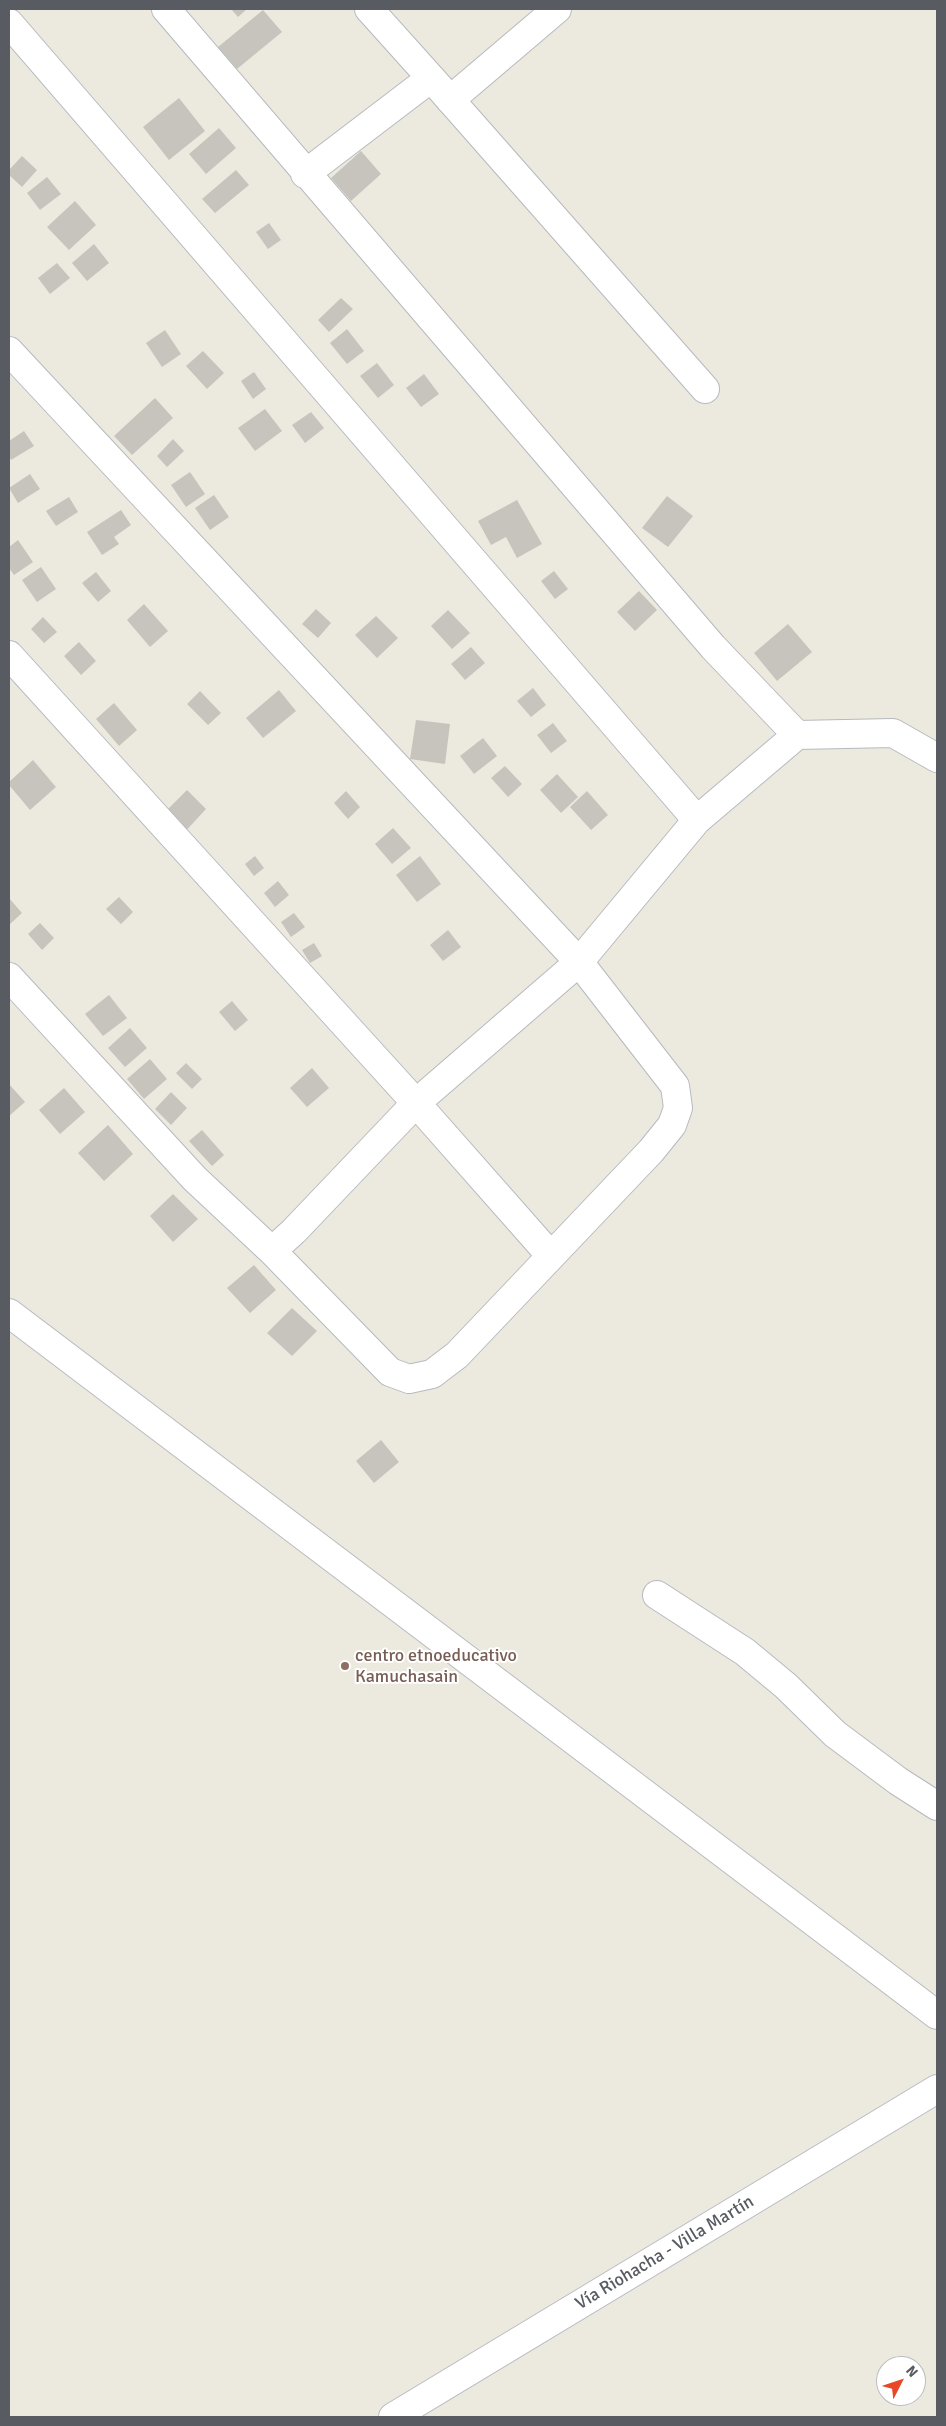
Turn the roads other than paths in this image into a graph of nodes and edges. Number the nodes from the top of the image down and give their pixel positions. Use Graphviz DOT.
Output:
graph roads {
  1 [pos="166,9"];
  2 [pos="370,9"];
  3 [pos="557,9"];
  4 [pos="9,22"];
  5 [pos="432,78"];
  6 [pos="450,100"];
  7 [pos="305,174"];
  8 [pos="9,351"];
  9 [pos="704,389"];
  10 [pos="9,655"];
  11 [pos="797,735"];
  12 [pos="937,758"];
  13 [pos="697,820"];
  14 [pos="579,962"];
  15 [pos="11,985"];
  16 [pos="416,1103"];
  17 [pos="272,1251"];
  18 [pos="551,1256"];
  19 [pos="9,1313"];
  20 [pos="656,1596"];
  21 [pos="937,1806"];
  22 [pos="937,2015"];
  23 [pos="937,2089"];
  24 [pos="393,2417"];
  1 -- 7 [label="street"];
  2 -- 5 [label="street"];
  3 -- 6 [label="street"];
  4 -- 13 [label="street"];
  5 -- 6 [label="street"];
  5 -- 7 [label="street"];
  6 -- 9 [label="street"];
  7 -- 11 [label="street"];
  8 -- 14 [label="street"];
  10 -- 16 [label="street"];
  11 -- 12 [label="street"];
  11 -- 13 [label="street"];
  13 -- 14 [label="street"];
  14 -- 16 [label="street"];
  14 -- 18 [label="street"];
  15 -- 17 [label="street"];
  16 -- 17 [label="street"];
  16 -- 18 [label="street"];
  17 -- 18 [label="street"];
  19 -- 22 [label="street"];
  20 -- 21 [label="street"];
  23 -- 24 [label="street, Vía Riohacha - Villa Martín"];
}
